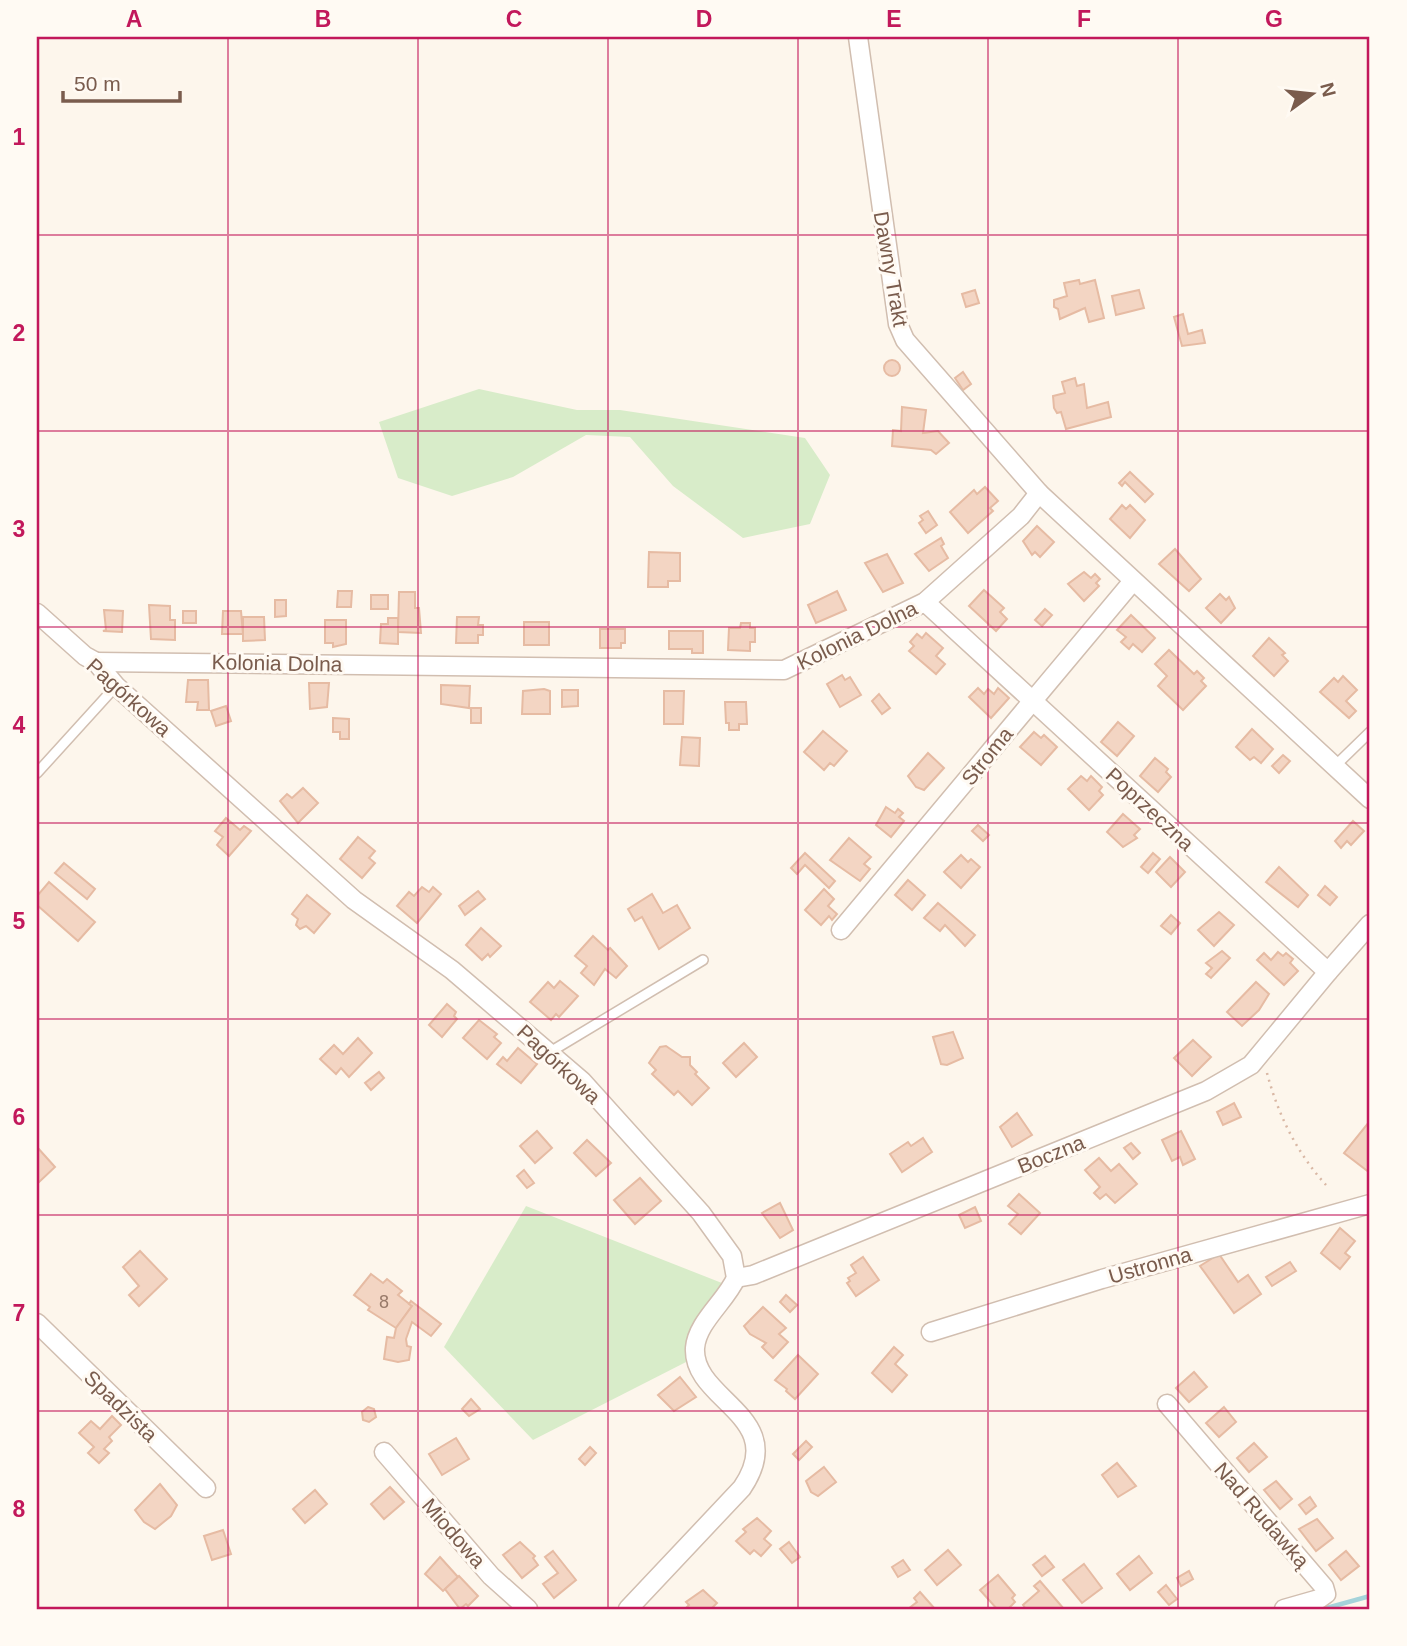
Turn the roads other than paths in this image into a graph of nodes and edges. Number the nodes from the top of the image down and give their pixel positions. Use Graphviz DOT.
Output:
graph roads {
  1 [pos="858,37"];
  2 [pos="1039,493"];
  3 [pos="1133,581"];
  4 [pos="925,602"];
  5 [pos="37,612"];
  6 [pos="96,662"];
  7 [pos="116,686"];
  8 [pos="1031,700"];
  9 [pos="1370,732"];
  10 [pos="1335,766"];
  11 [pos="37,773"];
  12 [pos="1370,799"];
  13 [pos="1370,924"];
  14 [pos="841,930"];
  15 [pos="704,960"];
  16 [pos="1328,972"];
  17 [pos="550,1052"];
  18 [pos="1370,1204"];
  19 [pos="736,1278"];
  20 [pos="37,1324"];
  21 [pos="931,1332"];
  22 [pos="1167,1404"];
  23 [pos="384,1452"];
  24 [pos="206,1489"];
  25 [pos="528,1609"];
  26 [pos="628,1609"];
  27 [pos="1284,1609"];
  1 -- 2 [label="street, Dawny Trakt"];
  2 -- 3 [label="street"];
  2 -- 4 [label="street, Kolonia Dolna"];
  3 -- 8 [label="street, Stroma"];
  3 -- 10 [label="street"];
  4 -- 6 [label="street, Kolonia Dolna"];
  4 -- 8 [label="street, Poprzeczna"];
  5 -- 6 [label="street, Pagórkowa"];
  6 -- 7 [label="street, Pagórkowa"];
  7 -- 11 [label="lane"];
  7 -- 17 [label="street, Pagórkowa"];
  8 -- 14 [label="street, Stroma"];
  8 -- 16 [label="street, Poprzeczna"];
  9 -- 10 [label="lane"];
  10 -- 12 [label="street"];
  13 -- 16 [label="street"];
  15 -- 17 [label="lane"];
  16 -- 19 [label="street, Boczna"];
  17 -- 19 [label="street, Pagórkowa"];
  18 -- 21 [label="street, Ustronna"];
  19 -- 26 [label="street"];
  20 -- 24 [label="street, Spadzista"];
  22 -- 27 [label="street, Nad Rudawką"];
  23 -- 25 [label="street, Miodowa"];
}
